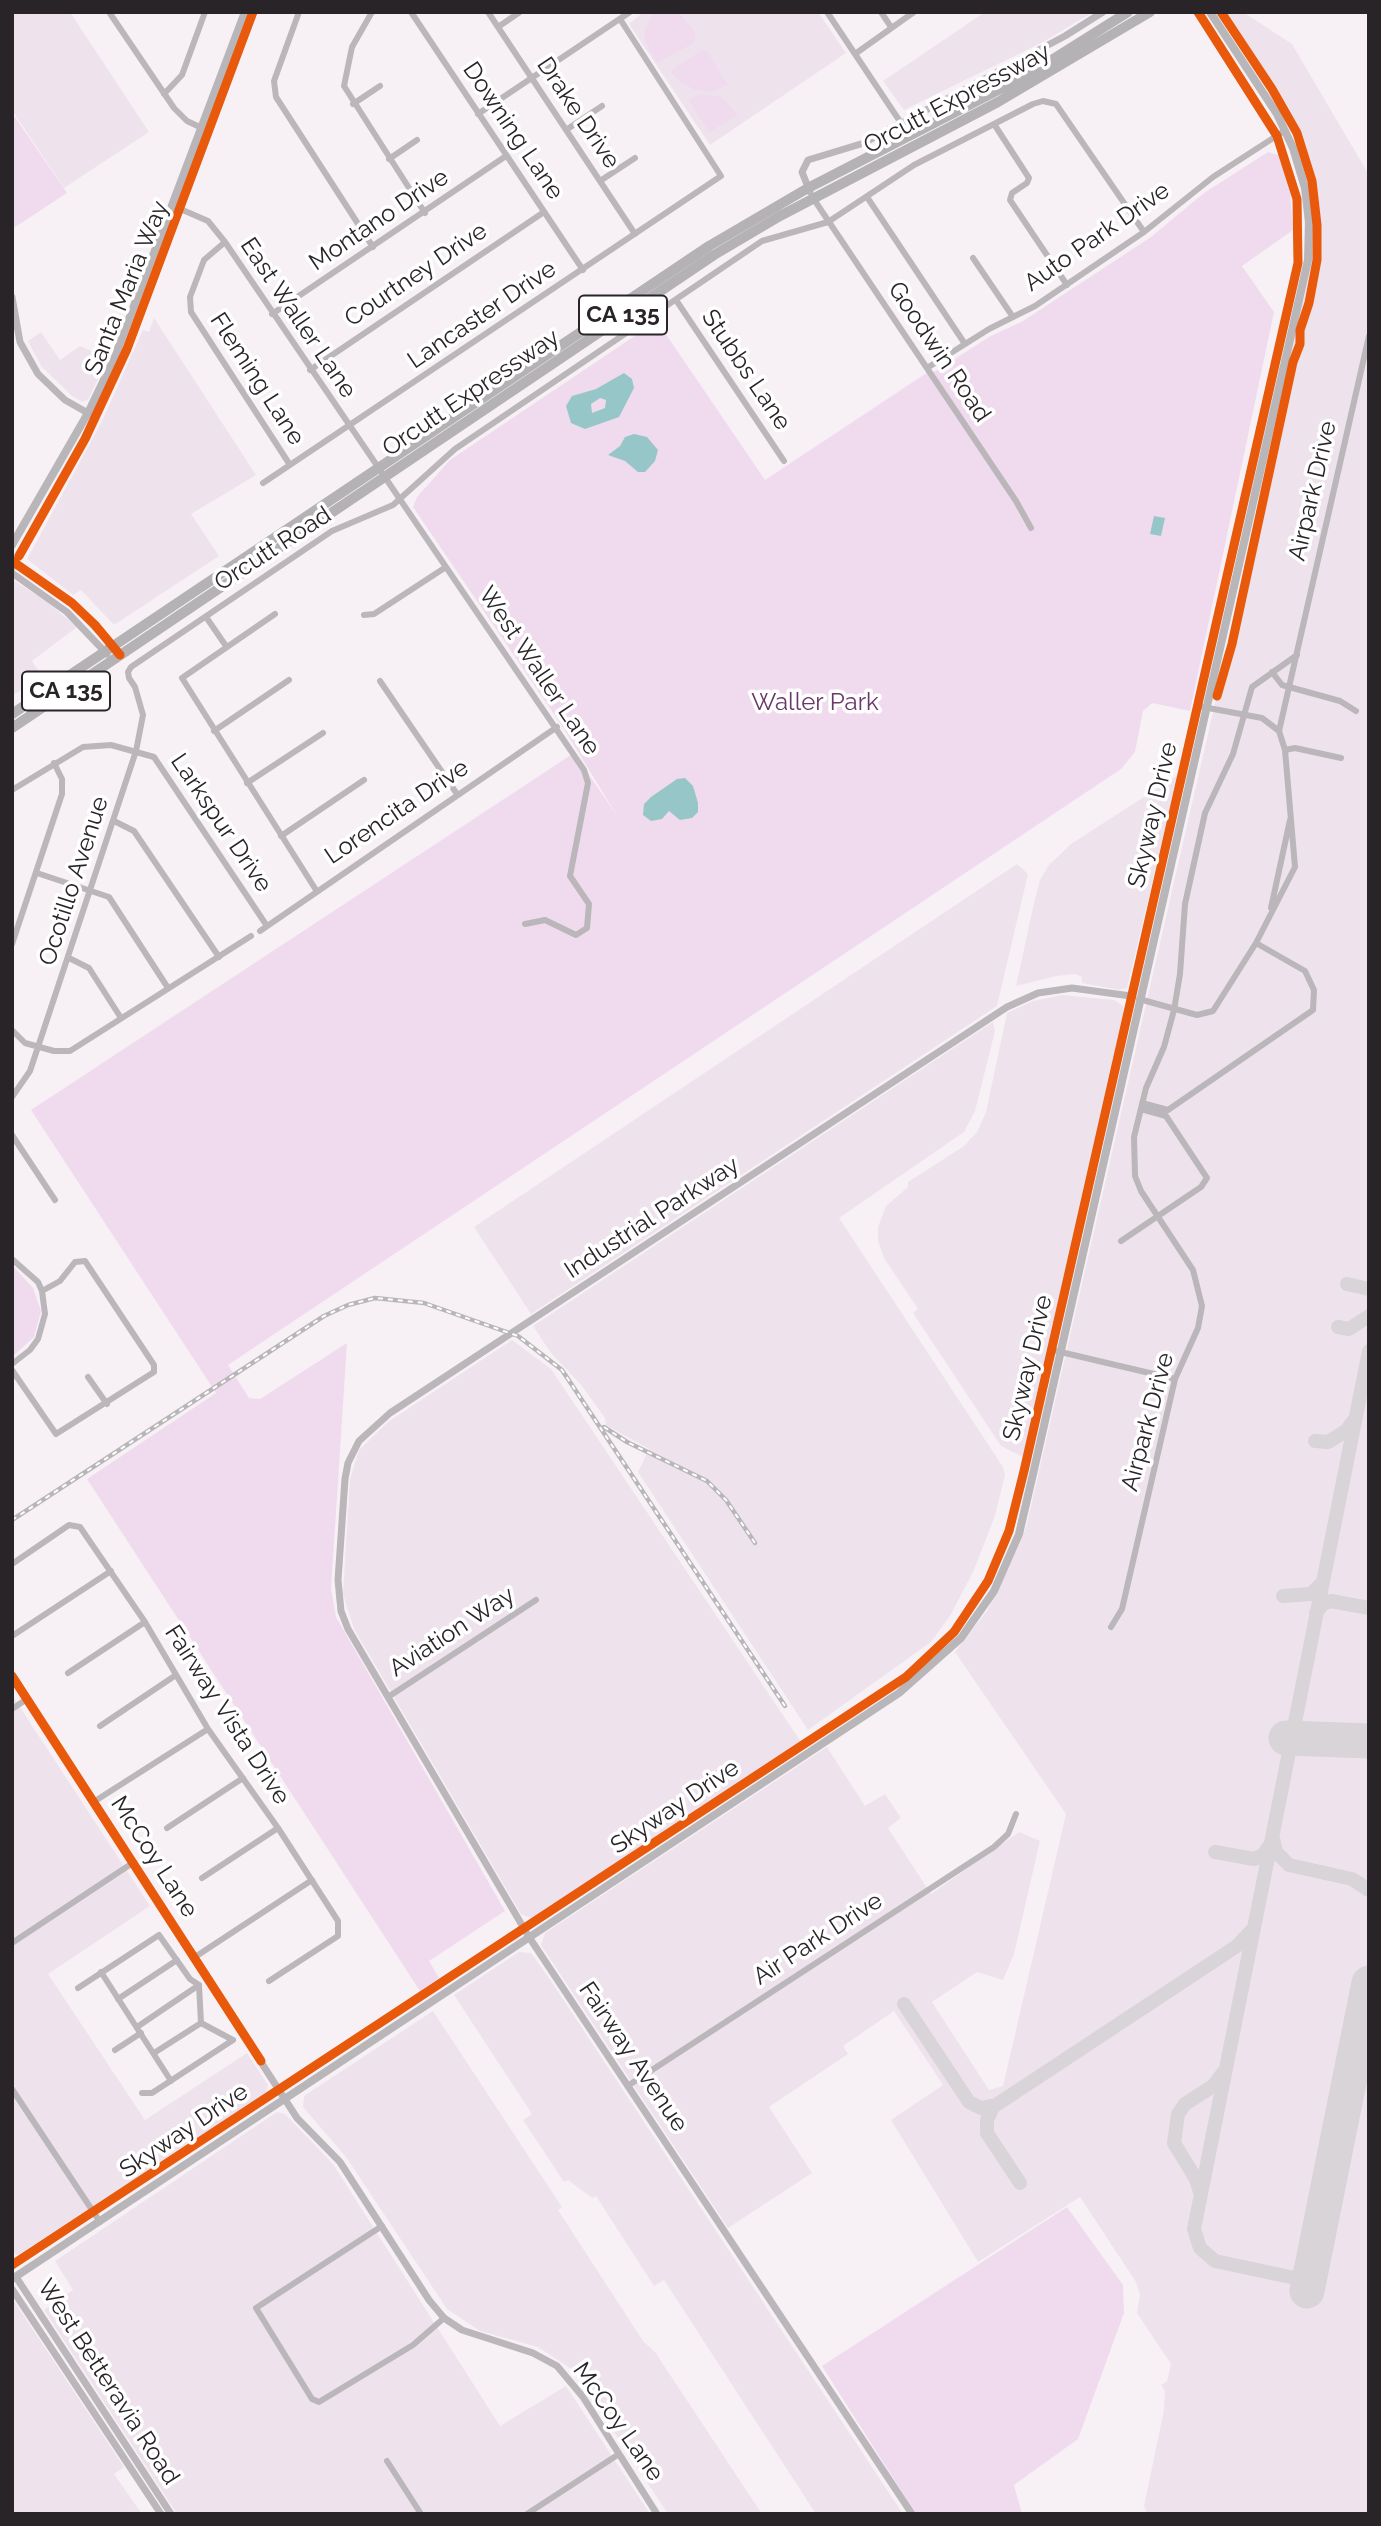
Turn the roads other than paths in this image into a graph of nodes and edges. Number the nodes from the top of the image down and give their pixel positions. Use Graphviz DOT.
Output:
graph roads {
  1 [pos="205,12"];
  2 [pos="245,12"];
  3 [pos="253,12"];
  4 [pos="299,12"];
  5 [pos="372,12"];
  6 [pos="411,12"];
  7 [pos="488,12"];
  8 [pos="520,12"];
  9 [pos="629,12"];
  10 [pos="827,12"];
  11 [pos="881,12"];
  12 [pos="914,12"];
  13 [pos="1103,12"];
  14 [pos="1128,12"];
  15 [pos="1150,12"];
  16 [pos="1198,12"];
  17 [pos="1210,12"];
  18 [pos="111,13"];
  19 [pos="620,19"];
  20 [pos="498,27"];
  21 [pos="891,27"];
  22 [pos="855,54"];
  23 [pos="531,78"];
  24 [pos="380,86"];
  25 [pos="164,94"];
  26 [pos="353,104"];
  27 [pos="602,106"];
  28 [pos="478,114"];
  29 [pos="901,123"];
  30 [pos="994,124"];
  31 [pos="202,128"];
  32 [pos="566,130"];
  33 [pos="1286,131"];
  34 [pos="1277,136"];
  35 [pos="418,140"];
  36 [pos="506,156"];
  37 [pos="635,158"];
  38 [pos="389,159"];
  39 [pos="600,181"];
  40 [pos="808,188"];
  41 [pos="867,197"];
  42 [pos="813,198"];
  43 [pos="176,207"];
  44 [pos="544,212"];
  45 [pos="425,213"];
  46 [pos="828,222"];
  47 [pos="1144,232"];
  48 [pos="635,234"];
  49 [pos="225,242"];
  50 [pos="373,247"];
  51 [pos="973,257"];
  52 [pos="583,270"];
  53 [pos="1067,285"];
  54 [pos="12,297"];
  55 [pos="676,300"];
  56 [pos="272,314"];
  57 [pos="1013,317"];
  58 [pos="1369,336"];
  59 [pos="965,344"];
  60 [pos="927,368"];
  61 [pos="310,370"];
  62 [pos="92,415"];
  63 [pos="348,427"];
  64 [pos="784,461"];
  65 [pos="290,465"];
  66 [pos="380,473"];
  67 [pos="263,484"];
  68 [pos="402,499"];
  69 [pos="1031,528"];
  70 [pos="12,545"];
  71 [pos="13,564"];
  72 [pos="446,567"];
  73 [pos="12,573"];
  74 [pos="275,614"];
  75 [pos="364,615"];
  76 [pos="206,617"];
  77 [pos="226,646"];
  78 [pos="112,653"];
  79 [pos="1297,655"];
  80 [pos="128,672"];
  81 [pos="1272,672"];
  82 [pos="289,680"];
  83 [pos="380,681"];
  84 [pos="1290,687"];
  85 [pos="1198,706"];
  86 [pos="1208,708"];
  87 [pos="1356,710"];
  88 [pos="12,714"];
  89 [pos="1243,715"];
  90 [pos="557,727"];
  91 [pos="12,728"];
  92 [pos="214,731"];
  93 [pos="1279,731"];
  94 [pos="323,733"];
  95 [pos="1285,750"];
  96 [pos="136,751"];
  97 [pos="1340,758"];
  98 [pos="54,763"];
  99 [pos="364,780"];
  100 [pos="247,783"];
  101 [pos="12,790"];
  102 [pos="457,794"];
  103 [pos="1292,811"];
  104 [pos="114,821"];
  105 [pos="281,836"];
  106 [pos="37,873"];
  107 [pos="92,889"];
  108 [pos="316,890"];
  109 [pos="1270,917"];
  110 [pos="525,924"];
  111 [pos="267,926"];
  112 [pos="260,931"];
  113 [pos="251,936"];
  114 [pos="1256,943"];
  115 [pos="12,944"];
  116 [pos="219,957"];
  117 [pos="69,958"];
  118 [pos="169,988"];
  119 [pos="1131,996"];
  120 [pos="1142,1000"];
  121 [pos="1174,1010"];
  122 [pos="121,1018"];
  123 [pos="12,1030"];
  124 [pos="38,1047"];
  125 [pos="12,1097"];
  126 [pos="1141,1106"];
  127 [pos="1167,1113"];
  128 [pos="12,1135"];
  129 [pos="55,1200"];
  130 [pos="1158,1217"];
  131 [pos="1121,1241"];
  132 [pos="12,1259"];
  133 [pos="42,1291"];
  134 [pos="1057,1351"];
  135 [pos="12,1364"];
  136 [pos="12,1370"];
  137 [pos="88,1377"];
  138 [pos="1175,1379"];
  139 [pos="107,1404"];
  140 [pos="12,1564"];
  141 [pos="111,1571"];
  142 [pos="536,1600"];
  143 [pos="341,1611"];
  144 [pos="145,1622"];
  145 [pos="1111,1627"];
  146 [pos="12,1636"];
  147 [pos="68,1674"];
  148 [pos="176,1675"];
  149 [pos="12,1676"];
  150 [pos="388,1698"];
  151 [pos="27,1699"];
  152 [pos="12,1709"];
  153 [pos="100,1726"];
  154 [pos="208,1728"];
  155 [pos="243,1778"];
  156 [pos="95,1801"];
  157 [pos="1016,1814"];
  158 [pos="167,1828"];
  159 [pos="278,1828"];
  160 [pos="134,1862"];
  161 [pos="202,1878"];
  162 [pos="312,1880"];
  163 [pos="527,1933"];
  164 [pos="12,1943"];
  165 [pos="195,1957"];
  166 [pos="177,1960"];
  167 [pos="101,1972"];
  168 [pos="269,1981"];
  169 [pos="199,1985"];
  170 [pos="78,1988"];
  171 [pos="118,1999"];
  172 [pos="201,2023"];
  173 [pos="139,2030"];
  174 [pos="115,2050"];
  175 [pos="154,2053"];
  176 [pos="171,2081"];
  177 [pos="629,2085"];
  178 [pos="12,2089"];
  179 [pos="142,2093"];
  180 [pos="283,2094"];
  181 [pos="97,2218"];
  182 [pos="382,2226"];
  183 [pos="12,2265"];
  184 [pos="13,2275"];
  185 [pos="12,2289"];
  186 [pos="444,2318"];
  187 [pos="619,2454"];
  188 [pos="387,2461"];
  189 [pos="161,2514"];
  190 [pos="171,2514"];
  191 [pos="421,2514"];
  192 [pos="527,2514"];
  193 [pos="657,2514"];
  194 [pos="912,2514"];
  1 -- 25 [label="street"];
  2 -- 31 [label="main road, Santa Maria Way"];
  3 -- 43 [label="main road, Santa Maria Way"];
  4 -- 50 [label="street"];
  5 -- 26 [label="street"];
  6 -- 28 [label="street, Downing Lane"];
  7 -- 20 [label="street, Drake Drive"];
  8 -- 20 [label="street"];
  9 -- 19 [label="street"];
  10 -- 22 [label="street"];
  11 -- 21 [label="street"];
  12 -- 21 [label="street"];
  13 -- 29 [label="street"];
  14 -- 40 [label="highway, Orcutt Expressway / CA 135"];
  15 -- 42 [label="highway, Orcutt Expressway / CA 135"];
  16 -- 34 [label="main road, Skyway Drive"];
  17 -- 33 [label="main road, Skyway Drive"];
  18 -- 25 [label="street"];
  19 -- 23 [label="street"];
  19 -- 48 [label="street, Lancaster Drive"];
  20 -- 23 [label="street, Drake Drive"];
  21 -- 22 [label="street"];
  22 -- 29 [label="street"];
  23 -- 28 [label="street"];
  23 -- 32 [label="street, Drake Drive"];
  24 -- 26 [label="street"];
  25 -- 31 [label="street"];
  26 -- 38 [label="street"];
  27 -- 32 [label="street"];
  28 -- 36 [label="street, Downing Lane"];
  29 -- 40 [label="street"];
  30 -- 41 [label="street, Orcutt Road"];
  30 -- 47 [label="street, Orcutt Road"];
  30 -- 53 [label="street"];
  31 -- 43 [label="main road, Santa Maria Way"];
  32 -- 39 [label="street, Drake Drive"];
  33 -- 34 [label="street, Auto Park Drive"];
  33 -- 86 [label="main road, Skyway Drive"];
  34 -- 47 [label="street, Auto Park Drive"];
  34 -- 85 [label="main road, Skyway Drive"];
  35 -- 38 [label="street"];
  36 -- 44 [label="street, Downing Lane"];
  36 -- 45 [label="street, Montano Drive"];
  37 -- 39 [label="street"];
  38 -- 45 [label="street"];
  39 -- 48 [label="street, Drake Drive"];
  40 -- 42 [label="street"];
  40 -- 66 [label="highway, Orcutt Expressway / CA 135"];
  41 -- 46 [label="street, Orcutt Road"];
  41 -- 59 [label="street"];
  42 -- 46 [label="street, Goodwin Road"];
  42 -- 66 [label="highway, Orcutt Expressway / CA 135"];
  43 -- 49 [label="street, East Waller Lane"];
  43 -- 62 [label="main road, Santa Maria Way"];
  44 -- 52 [label="street, Downing Lane"];
  44 -- 61 [label="street, Courtney Drive"];
  45 -- 50 [label="street, Montano Drive"];
  46 -- 55 [label="street, Orcutt Road"];
  46 -- 60 [label="street, Goodwin Road"];
  47 -- 53 [label="street, Auto Park Drive"];
  48 -- 52 [label="street, Lancaster Drive"];
  49 -- 56 [label="street, East Waller Lane"];
  49 -- 65 [label="street, Fleming Lane"];
  50 -- 56 [label="street, Montano Drive"];
  51 -- 57 [label="street"];
  52 -- 63 [label="street, Lancaster Drive"];
  53 -- 57 [label="street, Auto Park Drive"];
  54 -- 62 [label="street"];
  55 -- 64 [label="street, Stubbs Lane"];
  55 -- 68 [label="street, Orcutt Road"];
  56 -- 61 [label="street, East Waller Lane"];
  57 -- 59 [label="street, Auto Park Drive"];
  58 -- 79 [label="street, Airpark Drive"];
  59 -- 60 [label="street, Auto Park Drive"];
  60 -- 69 [label="street, Goodwin Road"];
  61 -- 63 [label="street, East Waller Lane"];
  62 -- 70 [label="main road, Santa Maria Way"];
  62 -- 71 [label="main road, Santa Maria Way"];
  63 -- 65 [label="street, Lancaster Drive"];
  63 -- 66 [label="street, East Waller Lane"];
  65 -- 67 [label="street, Lancaster Drive"];
  66 -- 68 [label="street, West Waller Lane"];
  66 -- 78 [label="highway, Orcutt Expressway / CA 135"];
  68 -- 72 [label="street, West Waller Lane"];
  68 -- 76 [label="street, Orcutt Road"];
  71 -- 78 [label="street"];
  72 -- 75 [label="street"];
  72 -- 90 [label="street, West Waller Lane"];
  73 -- 78 [label="street"];
  74 -- 77 [label="street"];
  76 -- 77 [label="street"];
  76 -- 80 [label="street, Orcutt Road"];
  77 -- 92 [label="street"];
  78 -- 88 [label="highway, Orcutt Expressway / CA 135"];
  78 -- 91 [label="highway, Orcutt Expressway / CA 135"];
  79 -- 81 [label="street, Airpark Drive"];
  79 -- 84 [label="street, Airpark Drive"];
  80 -- 96 [label="street, Ocotillo Avenue"];
  81 -- 84 [label="street"];
  81 -- 89 [label="street, Airpark Drive"];
  82 -- 92 [label="street"];
  83 -- 102 [label="street"];
  84 -- 87 [label="street"];
  84 -- 93 [label="street, Airpark Drive"];
  85 -- 86 [label="street"];
  85 -- 119 [label="main road, Skyway Drive"];
  86 -- 89 [label="street"];
  86 -- 120 [label="main road, Skyway Drive"];
  89 -- 93 [label="street"];
  89 -- 121 [label="street, Airpark Drive"];
  90 -- 102 [label="street, Lorencita Drive"];
  90 -- 110 [label="street, West Waller Lane"];
  92 -- 100 [label="street"];
  93 -- 95 [label="street"];
  94 -- 100 [label="street"];
  95 -- 97 [label="street"];
  95 -- 103 [label="street"];
  96 -- 98 [label="street"];
  96 -- 104 [label="street, Ocotillo Avenue"];
  96 -- 111 [label="street, Larkspur Drive"];
  98 -- 101 [label="street"];
  98 -- 106 [label="street"];
  99 -- 105 [label="street"];
  100 -- 105 [label="street"];
  102 -- 108 [label="street, Lorencita Drive"];
  103 -- 109 [label="street"];
  103 -- 109 [label="street"];
  104 -- 107 [label="street, Ocotillo Avenue"];
  104 -- 116 [label="street"];
  105 -- 108 [label="street"];
  106 -- 107 [label="street"];
  106 -- 115 [label="street"];
  107 -- 117 [label="street, Ocotillo Avenue"];
  107 -- 118 [label="street"];
  108 -- 111 [label="street, Lorencita Drive"];
  109 -- 114 [label="street"];
  111 -- 112 [label="street, Lorencita Drive"];
  113 -- 116 [label="street"];
  114 -- 121 [label="street"];
  114 -- 127 [label="street"];
  116 -- 118 [label="street"];
  117 -- 122 [label="street"];
  117 -- 124 [label="street, Ocotillo Avenue"];
  118 -- 122 [label="street"];
  119 -- 120 [label="street"];
  119 -- 134 [label="main road, Skyway Drive"];
  119 -- 143 [label="street, Industrial Parkway"];
  120 -- 121 [label="street"];
  120 -- 134 [label="main road, Skyway Drive"];
  121 -- 126 [label="street, Airpark Drive"];
  122 -- 124 [label="street"];
  123 -- 124 [label="street"];
  124 -- 125 [label="street, Ocotillo Avenue"];
  126 -- 127 [label="street"];
  126 -- 130 [label="street, Airpark Drive"];
  127 -- 130 [label="street"];
  128 -- 129 [label="street"];
  130 -- 131 [label="street"];
  130 -- 138 [label="street, Airpark Drive"];
  132 -- 133 [label="street"];
  133 -- 135 [label="street"];
  133 -- 139 [label="street"];
  134 -- 138 [label="street"];
  134 -- 163 [label="main road, Skyway Drive"];
  136 -- 139 [label="street"];
  137 -- 139 [label="street"];
  138 -- 145 [label="street, Airpark Drive"];
  140 -- 141 [label="street, Fairway Vista Drive"];
  141 -- 144 [label="street, Fairway Vista Drive"];
  141 -- 146 [label="street"];
  142 -- 150 [label="street, Aviation Way"];
  143 -- 150 [label="street, Fairway Avenue"];
  144 -- 147 [label="street"];
  144 -- 148 [label="street, Fairway Vista Drive"];
  148 -- 153 [label="street"];
  148 -- 154 [label="street, Fairway Vista Drive"];
  149 -- 151 [label="street, McCoy Lane"];
  150 -- 163 [label="street, Fairway Avenue"];
  151 -- 152 [label="street"];
  151 -- 156 [label="street, McCoy Lane"];
  154 -- 155 [label="street, Fairway Vista Drive"];
  154 -- 156 [label="street"];
  155 -- 158 [label="street"];
  155 -- 159 [label="street, Fairway Vista Drive"];
  156 -- 160 [label="street, McCoy Lane"];
  157 -- 177 [label="street, Air Park Drive"];
  159 -- 161 [label="street"];
  159 -- 162 [label="street, Fairway Vista Drive"];
  160 -- 164 [label="street"];
  160 -- 165 [label="street, McCoy Lane"];
  162 -- 165 [label="street"];
  162 -- 168 [label="street, Fairway Vista Drive"];
  163 -- 177 [label="street, Fairway Avenue"];
  163 -- 180 [label="main road, Skyway Drive"];
  165 -- 180 [label="street, McCoy Lane"];
  166 -- 167 [label="street"];
  166 -- 169 [label="street"];
  166 -- 171 [label="street"];
  167 -- 170 [label="street"];
  167 -- 171 [label="street"];
  169 -- 172 [label="street"];
  169 -- 173 [label="street"];
  171 -- 173 [label="street"];
  172 -- 175 [label="street"];
  172 -- 176 [label="street"];
  173 -- 174 [label="street"];
  173 -- 175 [label="street"];
  175 -- 176 [label="street"];
  176 -- 179 [label="street"];
  177 -- 194 [label="street, Fairway Avenue"];
  178 -- 181 [label="street"];
  180 -- 181 [label="main road, Skyway Drive"];
  180 -- 182 [label="street, McCoy Lane"];
  181 -- 183 [label="main road, Skyway Drive"];
  181 -- 184 [label="main road, Skyway Drive"];
  182 -- 186 [label="street, McCoy Lane"];
  182 -- 186 [label="street"];
  184 -- 190 [label="street, West Betteravia Road"];
  185 -- 189 [label="street, West Betteravia Road"];
  186 -- 187 [label="street, McCoy Lane"];
  187 -- 192 [label="street"];
  187 -- 193 [label="street, McCoy Lane"];
  188 -- 191 [label="street"];
}
